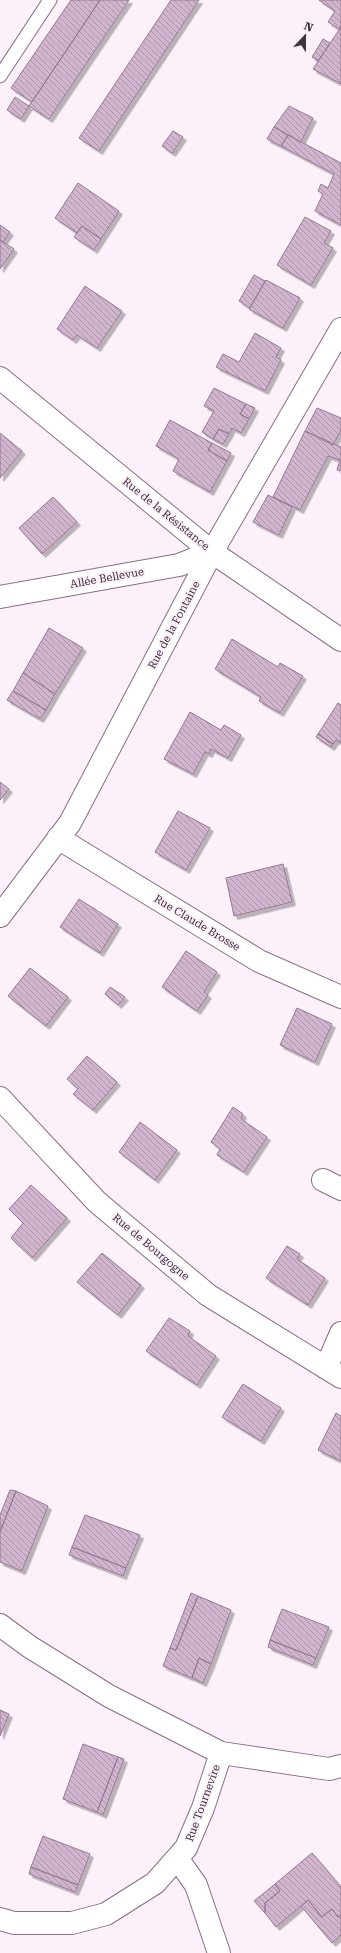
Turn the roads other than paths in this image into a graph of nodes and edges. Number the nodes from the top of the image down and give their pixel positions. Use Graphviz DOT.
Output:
graph roads {
  1 [pos="50,0"];
  2 [pos="0,76"];
  3 [pos="341,329"];
  4 [pos="0,378"];
  5 [pos="212,552"];
  6 [pos="0,597"];
  7 [pos="341,640"];
  8 [pos="58,838"];
  9 [pos="0,916"];
  10 [pos="341,998"];
  11 [pos="0,1098"];
  12 [pos="341,1333"];
  13 [pos="333,1372"];
  14 [pos="0,1625"];
  15 [pos="221,1752"];
  16 [pos="341,1766"];
  17 [pos="177,1858"];
  18 [pos="0,1919"];
  19 [pos="219,1953"];
  1 -- 2 [label="lane"];
  3 -- 5 [label="street, Rue de la Fontaine"];
  4 -- 5 [label="street, Rue de la Résistance"];
  5 -- 6 [label="street, Allée Bellevue"];
  5 -- 7 [label="street, Rue de la Résistance"];
  5 -- 8 [label="street, Rue de la Fontaine"];
  8 -- 9 [label="street, Rue de la Fontaine"];
  8 -- 10 [label="street, Rue Claude Brosse"];
  11 -- 13 [label="street, Rue de Bourgogne"];
  12 -- 13 [label="street, Rue de Bourgogne"];
  14 -- 15 [label="street, Rue Tournevire"];
  15 -- 16 [label="street"];
  15 -- 17 [label="street, Rue Tournevire"];
  17 -- 18 [label="street, Rue Tournevire"];
  17 -- 19 [label="street"];
}
